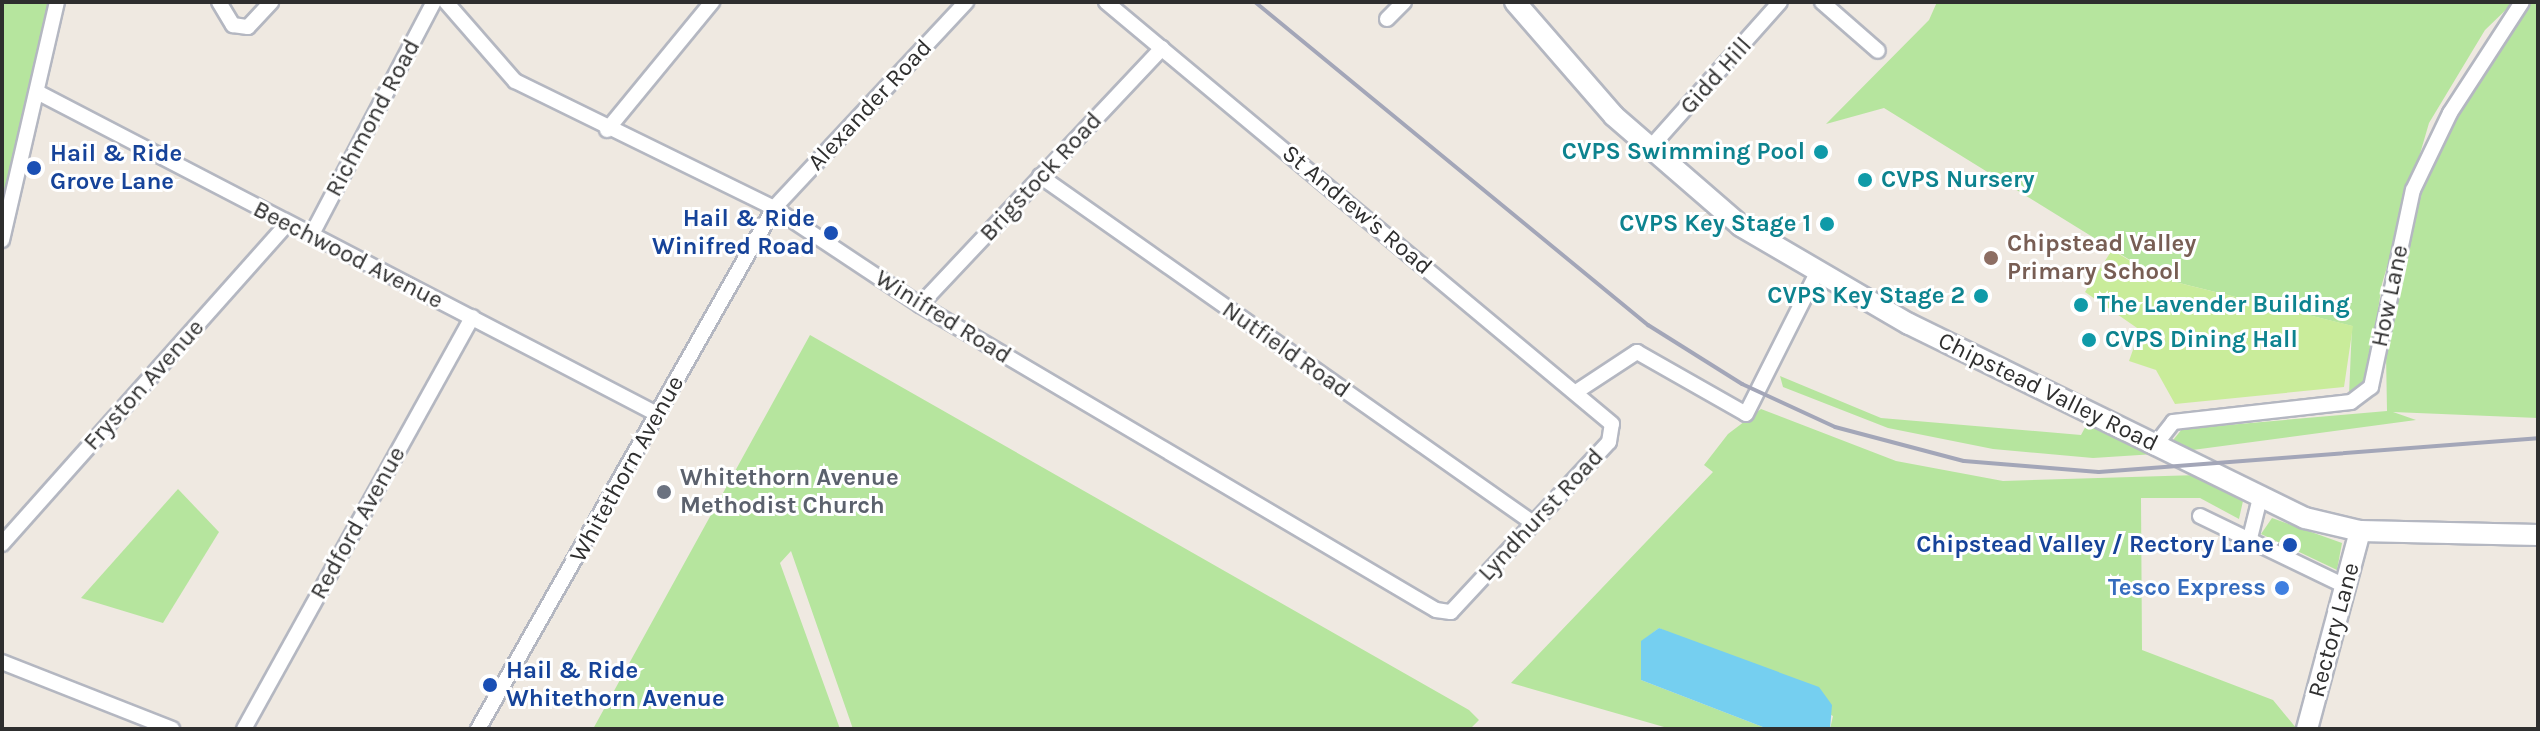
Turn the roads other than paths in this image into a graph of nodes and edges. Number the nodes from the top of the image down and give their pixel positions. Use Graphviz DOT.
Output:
graph roads {
  1 [pos="57,2"];
  2 [pos="219,2"];
  3 [pos="271,2"];
  4 [pos="434,2"];
  5 [pos="446,2"];
  6 [pos="712,2"];
  7 [pos="966,2"];
  8 [pos="1106,2"];
  9 [pos="1404,2"];
  10 [pos="1515,2"];
  11 [pos="1780,2"];
  12 [pos="1822,2"];
  13 [pos="2522,2"];
  14 [pos="1387,19"];
  15 [pos="1162,48"];
  16 [pos="1878,51"];
  17 [pos="41,94"];
  18 [pos="607,130"];
  19 [pos="1650,148"];
  20 [pos="1040,176"];
  21 [pos="774,208"];
  22 [pos="286,225"];
  23 [pos="312,234"];
  24 [pos="2,240"];
  25 [pos="1817,273"];
  26 [pos="920,305"];
  27 [pos="472,317"];
  28 [pos="1576,392"];
  29 [pos="657,414"];
  30 [pos="1607,418"];
  31 [pos="2156,444"];
  32 [pos="2260,498"];
  33 [pos="2200,516"];
  34 [pos="1533,523"];
  35 [pos="2360,531"];
  36 [pos="2538,535"];
  37 [pos="2250,538"];
  38 [pos="2,544"];
  39 [pos="2345,586"];
  40 [pos="1455,608"];
  41 [pos="2,662"];
  42 [pos="172,729"];
  43 [pos="244,729"];
  44 [pos="478,729"];
  45 [pos="2307,729"];
  1 -- 17 [label="street"];
  2 -- 3 [label="street"];
  4 -- 23 [label="street, Richmond Road"];
  5 -- 18 [label="street, Winifred Road"];
  6 -- 18 [label="street"];
  7 -- 21 [label="street, Alexander Road"];
  8 -- 15 [label="street, St Andrew's Road"];
  9 -- 14 [label="street"];
  10 -- 19 [label="main road, Chipstead Valley Road"];
  11 -- 19 [label="street, Gidd Hill"];
  12 -- 16 [label="street"];
  13 -- 31 [label="street, How Lane"];
  15 -- 20 [label="street, Brigstock Road"];
  15 -- 28 [label="street, St Andrew's Road"];
  17 -- 22 [label="street, Beechwood Avenue"];
  17 -- 24 [label="street"];
  18 -- 21 [label="street, Winifred Road"];
  19 -- 25 [label="main road, Chipstead Valley Road"];
  20 -- 26 [label="street, Brigstock Road"];
  20 -- 34 [label="street, Nutfield Road"];
  21 -- 26 [label="street, Winifred Road"];
  21 -- 29 [label="street, Whitethorn Avenue"];
  22 -- 23 [label="street, Beechwood Avenue"];
  22 -- 38 [label="street, Fryston Avenue"];
  23 -- 27 [label="street, Beechwood Avenue"];
  25 -- 28 [label="street"];
  25 -- 31 [label="main road, Chipstead Valley Road"];
  26 -- 40 [label="street, Winifred Road"];
  27 -- 29 [label="street, Beechwood Avenue"];
  27 -- 43 [label="street, Redford Avenue"];
  28 -- 30 [label="street, St Andrew's Road"];
  29 -- 44 [label="street, Whitethorn Avenue"];
  30 -- 34 [label="street, Lyndhurst Road"];
  31 -- 32 [label="main road, Chipstead Valley Road"];
  32 -- 35 [label="main road, Chipstead Valley Road"];
  32 -- 37 [label="street"];
  33 -- 37 [label="street"];
  34 -- 40 [label="street, Lyndhurst Road"];
  35 -- 36 [label="main road, Chipstead Valley Road"];
  35 -- 39 [label="main road, Rectory Lane"];
  37 -- 39 [label="street"];
  39 -- 45 [label="main road, Rectory Lane"];
  41 -- 42 [label="street"];
}
